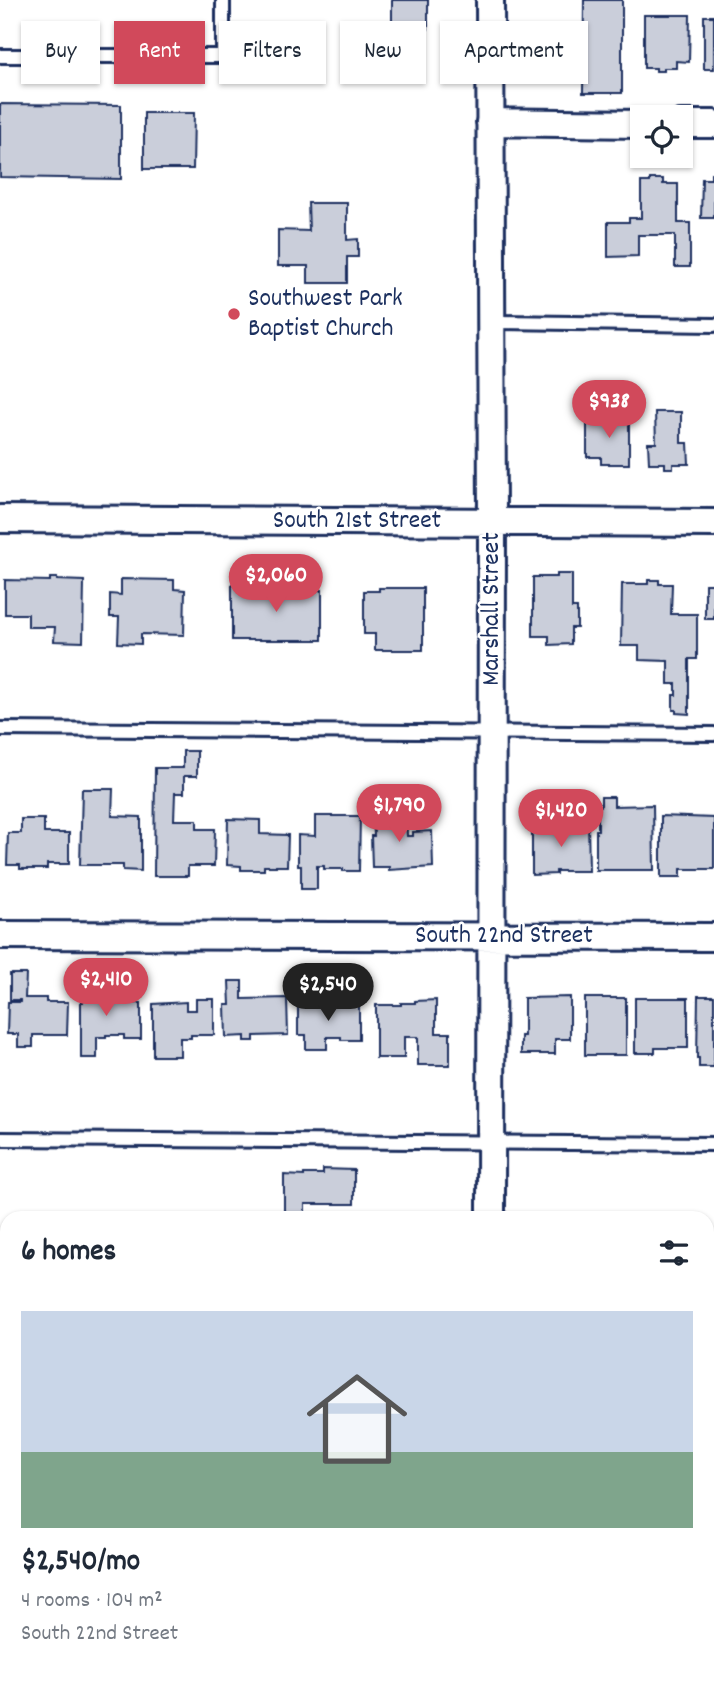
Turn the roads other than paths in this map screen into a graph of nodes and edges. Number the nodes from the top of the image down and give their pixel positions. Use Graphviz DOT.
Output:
graph roads {
  1 [pos="223,0"];
  2 [pos="490,0"];
  3 [pos="0,56"];
  4 [pos="490,122"];
  5 [pos="630,124"];
  6 [pos="693,124"];
  7 [pos="714,124"];
  8 [pos="491,321"];
  9 [pos="714,325"];
  10 [pos="0,519"];
  11 [pos="492,521"];
  12 [pos="714,523"];
  13 [pos="0,729"];
  14 [pos="492,733"];
  15 [pos="714,734"];
  16 [pos="0,935"];
  17 [pos="492,936"];
  18 [pos="714,937"];
  19 [pos="0,1139"];
  20 [pos="491,1143"];
  21 [pos="714,1144"];
  22 [pos="491,1211"];
  1 -- 3 [label="lane"];
  2 -- 4 [label="street, Marshall Street"];
  4 -- 5 [label="street"];
  4 -- 8 [label="street, Marshall Street"];
  6 -- 7 [label="street"];
  8 -- 9 [label="lane"];
  8 -- 11 [label="street, Marshall Street"];
  10 -- 11 [label="street, South 21st Street"];
  11 -- 12 [label="street, South 21st Street"];
  11 -- 14 [label="street, Marshall Street"];
  13 -- 14 [label="lane"];
  14 -- 15 [label="lane"];
  14 -- 17 [label="street, Marshall Street"];
  16 -- 17 [label="street, South 22nd Street"];
  17 -- 18 [label="street, South 22nd Street"];
  17 -- 20 [label="street, Marshall Street"];
  19 -- 20 [label="lane"];
  20 -- 21 [label="lane"];
  20 -- 22 [label="street, Marshall Street"];
}
